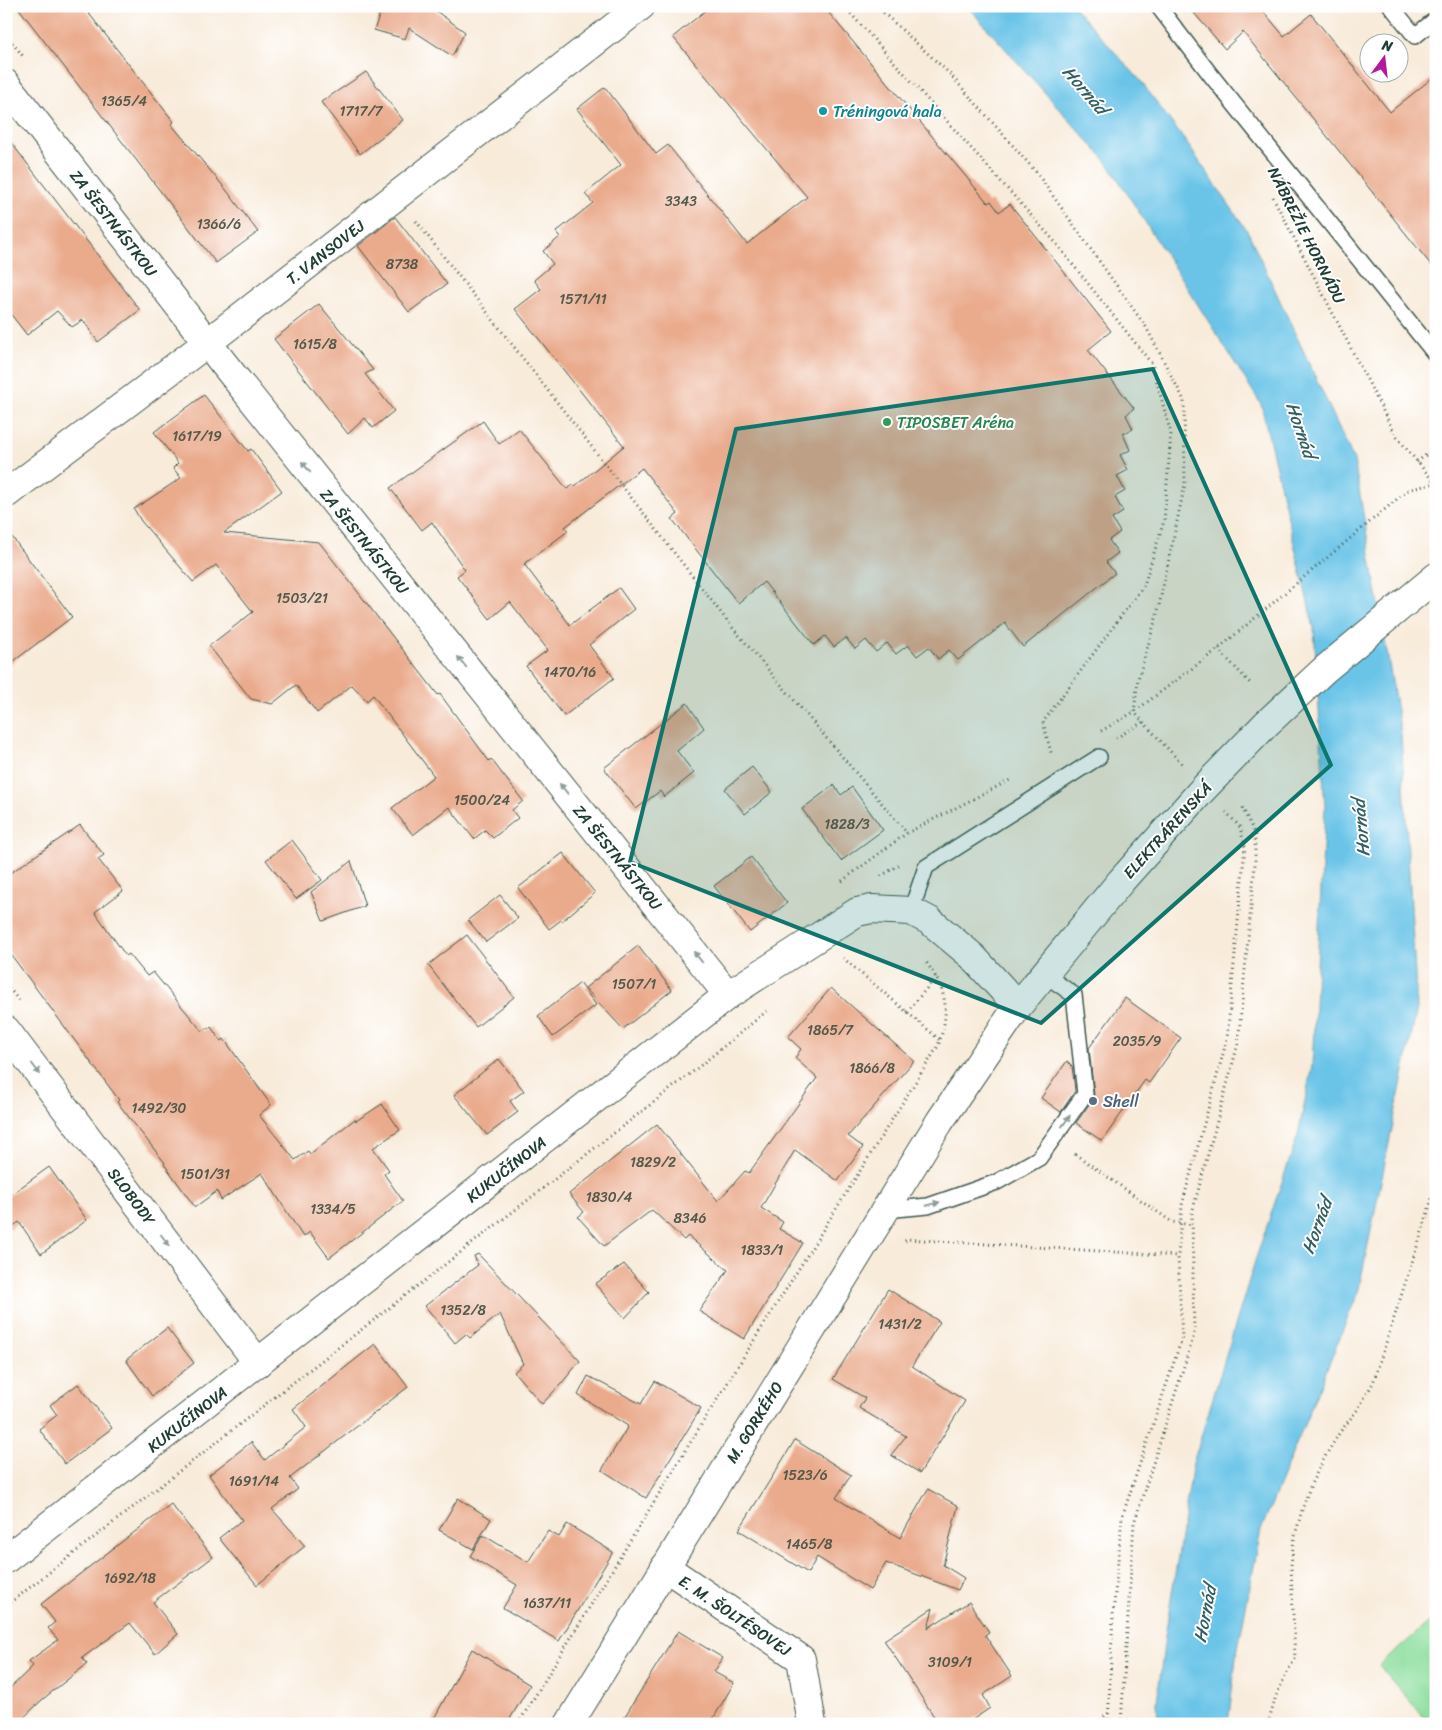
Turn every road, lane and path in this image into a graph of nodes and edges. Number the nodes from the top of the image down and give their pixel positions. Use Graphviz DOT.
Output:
graph roads {
  1 [pos="641,6"];
  2 [pos="844,6"];
  3 [pos="876,6"];
  4 [pos="1158,6"];
  5 [pos="1391,6"];
  6 [pos="1436,19"];
  7 [pos="6,35"];
  8 [pos="24,58"];
  9 [pos="6,84"];
  10 [pos="1270,191"];
  11 [pos="411,214"];
  12 [pos="208,343"];
  13 [pos="1436,355"];
  14 [pos="1436,447"];
  15 [pos="1418,462"];
  16 [pos="1436,483"];
  17 [pos="6,494"];
  18 [pos="1436,577"];
  19 [pos="1234,636"];
  20 [pos="1218,649"];
  21 [pos="1250,683"];
  22 [pos="1099,758"];
  23 [pos="1061,783"];
  24 [pos="1204,788"];
  25 [pos="1241,805"];
  26 [pos="907,833"];
  27 [pos="911,911"];
  28 [pos="842,957"];
  29 [pos="923,957"];
  30 [pos="1044,974"];
  31 [pos="936,977"];
  32 [pos="6,984"];
  33 [pos="728,995"];
  34 [pos="775,1005"];
  35 [pos="1018,1006"];
  36 [pos="24,1007"];
  37 [pos="907,1012"];
  38 [pos="6,1030"];
  39 [pos="940,1040"];
  40 [pos="940,1122"];
  41 [pos="1053,1139"];
  42 [pos="1436,1184"];
  43 [pos="885,1210"];
  44 [pos="1181,1224"];
  45 [pos="1192,1225"];
  46 [pos="906,1240"];
  47 [pos="1178,1256"];
  48 [pos="258,1363"];
  49 [pos="6,1559"];
  50 [pos="665,1567"];
  51 [pos="6,1606"];
  52 [pos="1109,1713"];
  53 [pos="518,1724"];
  54 [pos="569,1724"];
  55 [pos="812,1724"];
  56 [pos="1097,1724"];
  57 [pos="1108,1724"];
  58 [pos="1121,1724"];
  59 [pos="1268,1724"];
  1 -- 12 [label="street, T. VANSOVEJ"];
  2 -- 23 [label="path"];
  3 -- 24 [label="path"];
  4 -- 13 [label="lane"];
  5 -- 6 [label="lane"];
  7 -- 8 [label="path"];
  9 -- 12 [label="street, ZA ŠESTNÁSTKOU"];
  10 -- 15 [label="path, NÁBREŽIE HORNÁDU"];
  11 -- 26 [label="path"];
  12 -- 17 [label="street, T. VANSOVEJ"];
  33 -- 12 [label="street, ZA ŠESTNÁSTKOU, one-way"];
  14 -- 15 [label="path"];
  15 -- 16 [label="path, NÁBREŽIE HORNÁDU"];
  16 -- 19 [label="path"];
  18 -- 24 [label="street, ELEKTRÁRENSKÁ"];
  20 -- 21 [label="path"];
  22 -- 23 [label="lane"];
  23 -- 27 [label="lane"];
  24 -- 30 [label="street, ELEKTRÁRENSKÁ"];
  24 -- 44 [label="path"];
  25 -- 45 [label="path"];
  27 -- 33 [label="street, KUKUČÍNOVA"];
  27 -- 35 [label="street, KUKUČÍNOVA"];
  28 -- 37 [label="path"];
  29 -- 31 [label="path"];
  30 -- 35 [label="street, ELEKTRÁRENSKÁ"];
  41 -- 30 [label="lane, one-way"];
  31 -- 37 [label="path"];
  31 -- 39 [label="path"];
  32 -- 36 [label="path"];
  33 -- 48 [label="street, KUKUČÍNOVA"];
  34 -- 51 [label="path"];
  35 -- 40 [label="street, ELEKTRÁRENSKÁ"];
  37 -- 39 [label="path"];
  38 -- 48 [label="street, SLOBODY, one-way"];
  39 -- 53 [label="path"];
  40 -- 43 [label="street, M. GORKÉHO"];
  43 -- 41 [label="lane, one-way"];
  41 -- 44 [label="path"];
  42 -- 59 [label="path"];
  43 -- 50 [label="street, M. GORKÉHO"];
  44 -- 45 [label="path"];
  44 -- 47 [label="path"];
  45 -- 58 [label="path"];
  46 -- 47 [label="path"];
  47 -- 52 [label="path"];
  48 -- 49 [label="street, KUKUČÍNOVA"];
  50 -- 54 [label="street, M. GORKÉHO"];
  50 -- 55 [label="street, E. M. ŠOLTÉSOVEJ"];
  52 -- 56 [label="path"];
  52 -- 57 [label="path"];
}
